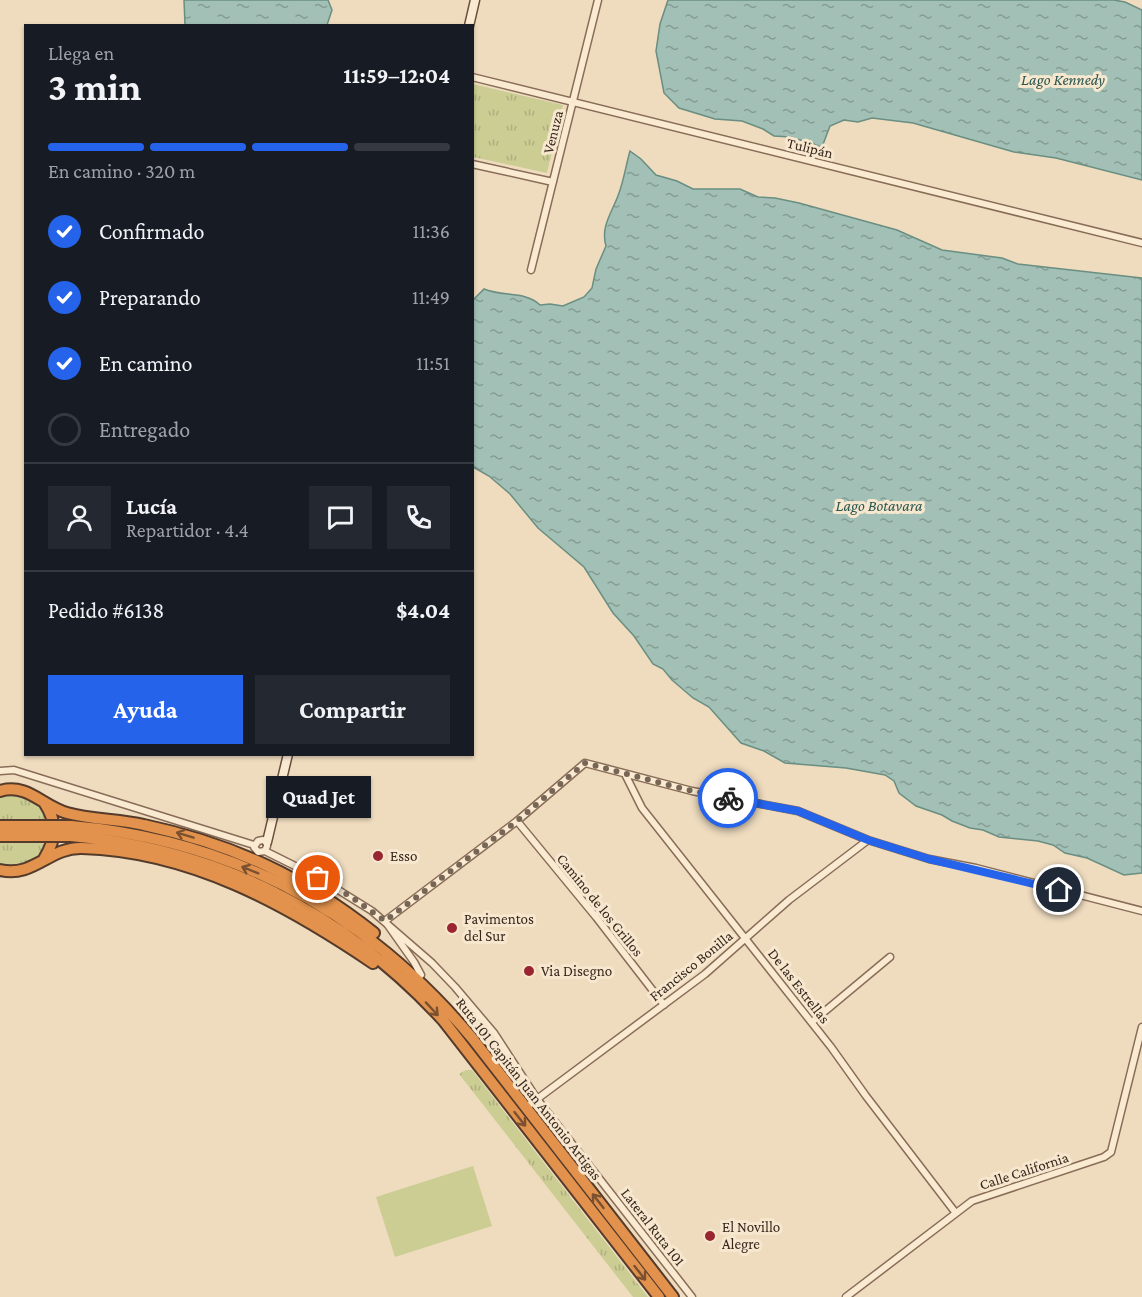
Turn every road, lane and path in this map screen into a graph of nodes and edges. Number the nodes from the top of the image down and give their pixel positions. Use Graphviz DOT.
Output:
graph roads {
  1 [pos="475,0"];
  2 [pos="598,0"];
  3 [pos="469,24"];
  4 [pos="474,77"];
  5 [pos="573,101"];
  6 [pos="474,164"];
  7 [pos="553,182"];
  8 [pos="1142,243"];
  9 [pos="531,270"];
  10 [pos="287,756"];
  11 [pos="0,771"];
  12 [pos="625,774"];
  13 [pos="0,791"];
  14 [pos="43,801"];
  15 [pos="517,821"];
  16 [pos="0,826"];
  17 [pos="71,831"];
  18 [pos="0,836"];
  19 [pos="868,840"];
  20 [pos="263,842"];
  21 [pos="43,859"];
  22 [pos="0,870"];
  23 [pos="1142,911"];
  24 [pos="385,921"];
  25 [pos="746,937"];
  26 [pos="890,957"];
  27 [pos="390,969"];
  28 [pos="421,975"];
  29 [pos="428,989"];
  30 [pos="664,1005"];
  31 [pos="812,1022"];
  32 [pos="1142,1027"];
  33 [pos="537,1099"];
  34 [pos="525,1108"];
  35 [pos="955,1212"];
  36 [pos="659,1297"];
  37 [pos="673,1297"];
  38 [pos="692,1297"];
  39 [pos="846,1297"];
  1 -- 3 [label="street"];
  2 -- 5 [label="street, Venuza"];
  4 -- 5 [label="street, Tulipán"];
  5 -- 7 [label="street, Venuza"];
  5 -- 8 [label="street, Tulipán"];
  6 -- 7 [label="street"];
  7 -- 9 [label="street, Venuza"];
  10 -- 20 [label="street"];
  11 -- 20 [label="street, Lateral Ruta 101"];
  12 -- 15 [label="street"];
  12 -- 19 [label="street"];
  12 -- 25 [label="street, De las Estrellas"];
  13 -- 14 [label="highway"];
  14 -- 21 [label="highway"];
  28 -- 14 [label="highway, one-way"];
  15 -- 24 [label="street"];
  15 -- 30 [label="street, Camino de los Grillos"];
  16 -- 17 [label="highway, Ruta 101 Capitán Juan Antonio Artigas, bridge"];
  17 -- 18 [label="highway, Ruta 101 Capitán Juan Antonio Artigas, bridge"];
  17 -- 27 [label="highway, Ruta 101 Capitán Juan Antonio Artigas"];
  29 -- 17 [label="highway, Ruta 101 Capitán Juan Antonio Artigas, one-way"];
  19 -- 23 [label="street"];
  19 -- 25 [label="street, Francisco Bonilla"];
  20 -- 24 [label="street, Lateral Ruta 101"];
  21 -- 22 [label="highway"];
  21 -- 27 [label="highway"];
  24 -- 28 [label="street"];
  24 -- 33 [label="street, Lateral Ruta 101"];
  25 -- 30 [label="street, Francisco Bonilla"];
  25 -- 31 [label="street, De las Estrellas"];
  26 -- 31 [label="street"];
  27 -- 36 [label="highway, Ruta 101 Capitán Juan Antonio Artigas, one-way"];
  28 -- 29 [label="highway"];
  29 -- 34 [label="highway, Ruta 101 Capitán Juan Antonio Artigas"];
  30 -- 33 [label="street, Francisco Bonilla"];
  31 -- 35 [label="street, De las Estrellas"];
  32 -- 35 [label="street, Calle California"];
  33 -- 34 [label="street, Francisco Bonilla"];
  33 -- 38 [label="street, Lateral Ruta 101"];
  37 -- 34 [label="highway, Ruta 101 Capitán Juan Antonio Artigas, one-way"];
  35 -- 39 [label="street, Calle California"];
}
